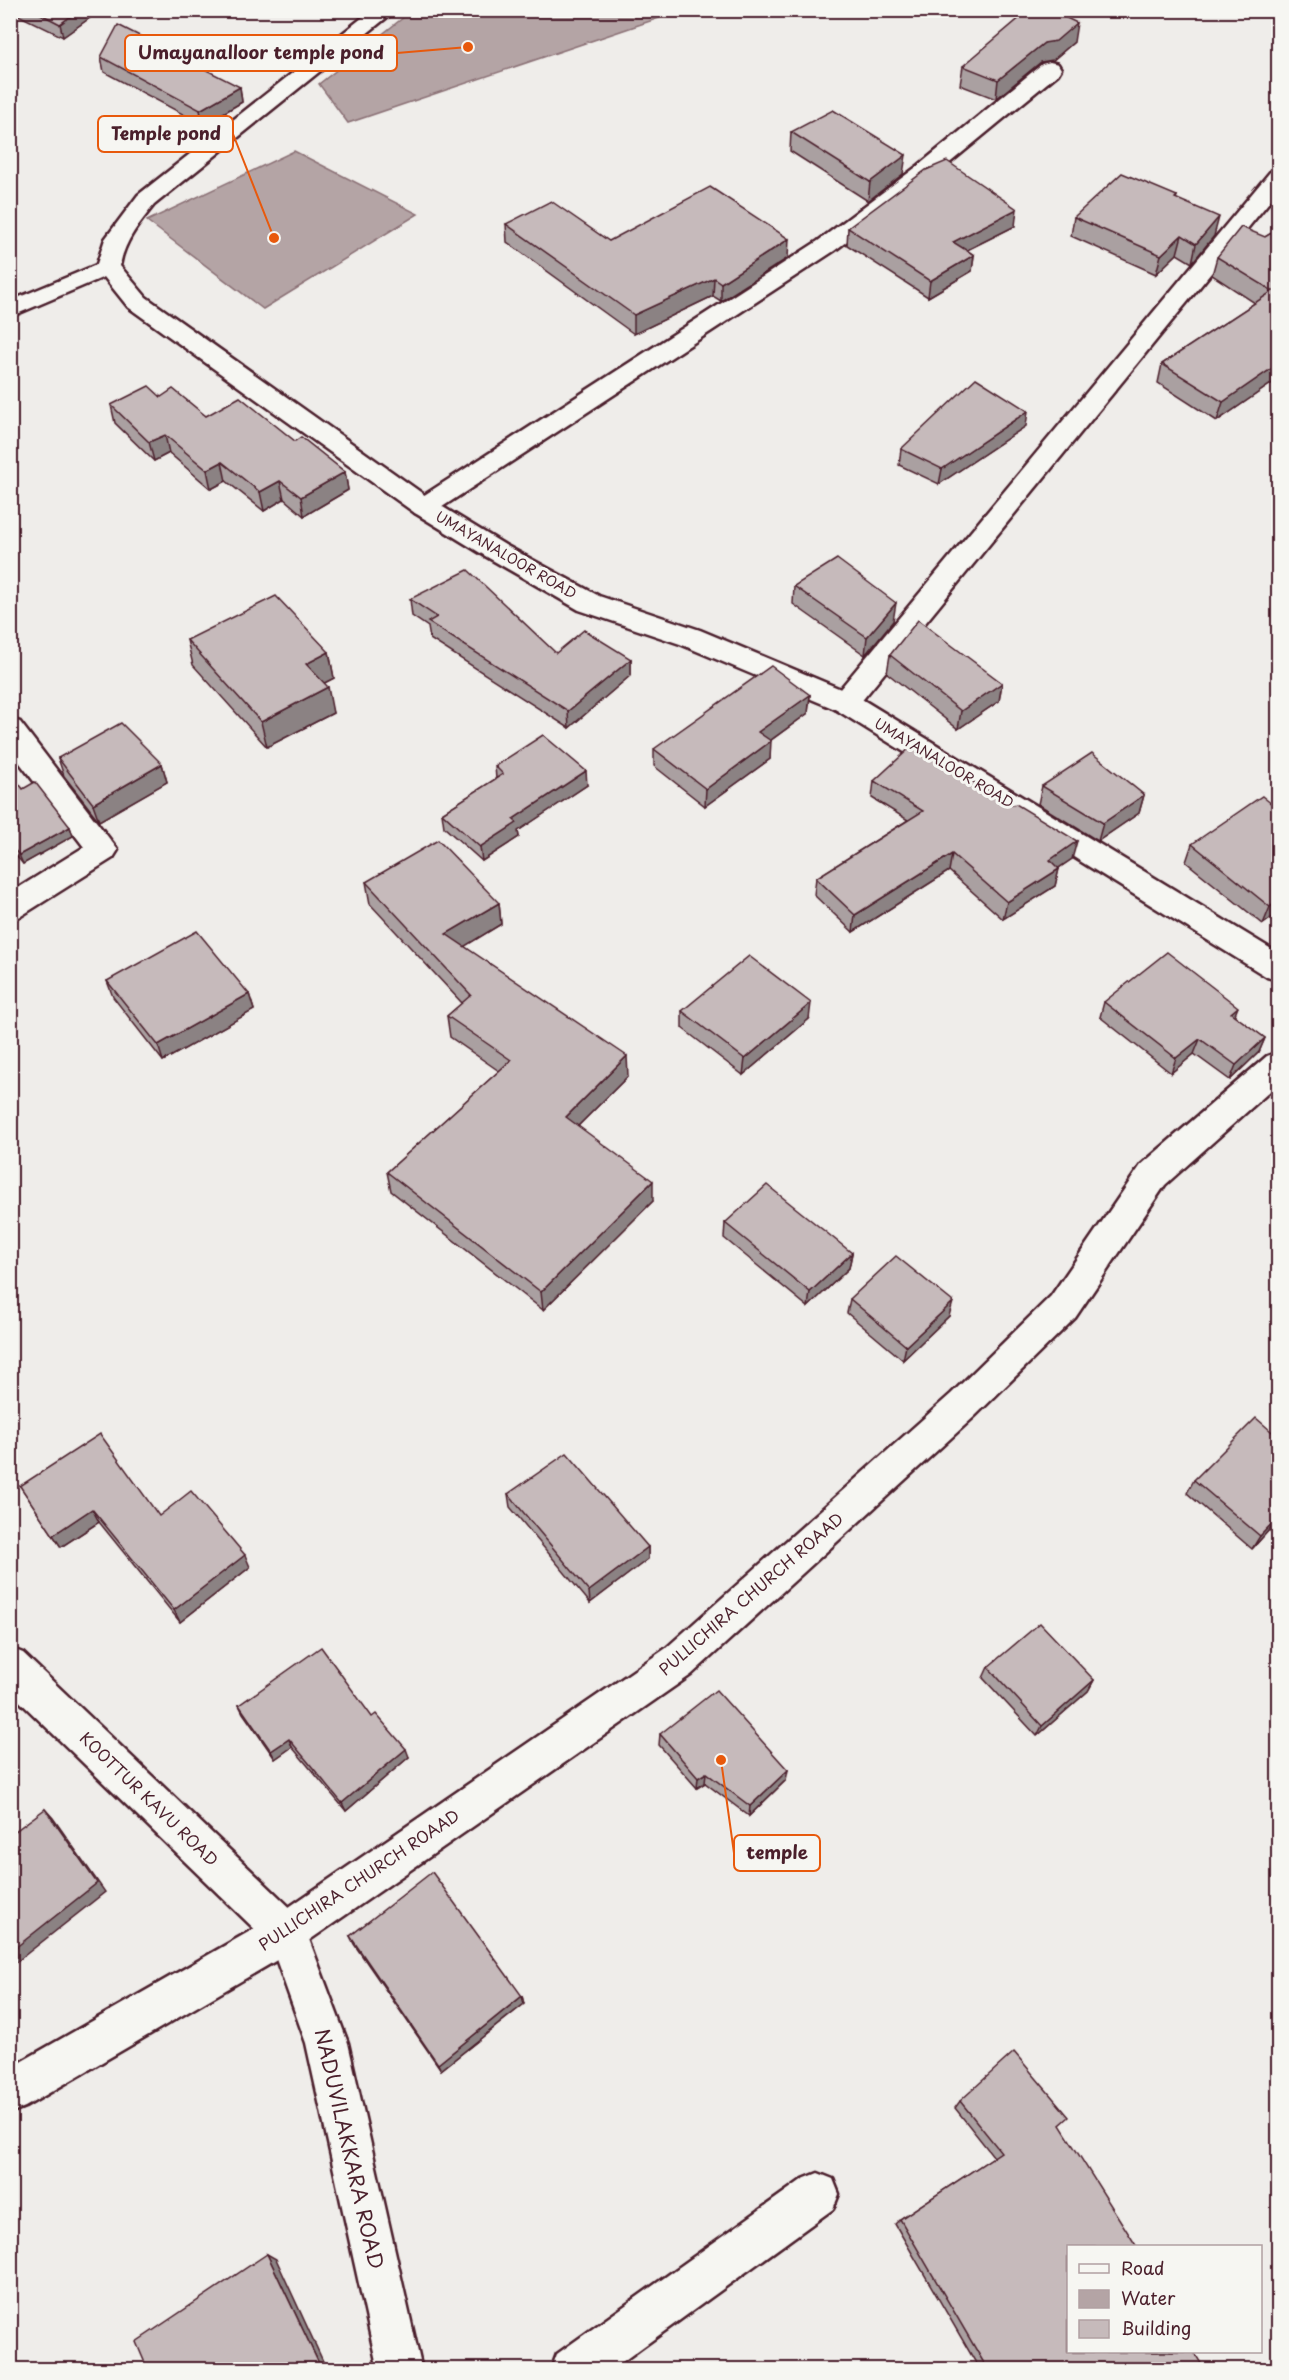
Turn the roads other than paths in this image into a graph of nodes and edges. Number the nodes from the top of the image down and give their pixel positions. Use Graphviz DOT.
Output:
graph roads {
  1 [pos="386,10"];
  2 [pos="1050,69"];
  3 [pos="1278,177"];
  4 [pos="108,267"];
  5 [pos="10,310"];
  6 [pos="424,507"];
  7 [pos="844,702"];
  8 [pos="10,729"];
  9 [pos="10,908"];
  10 [pos="1278,968"];
  11 [pos="1278,1065"];
  12 [pos="10,1666"];
  13 [pos="287,1932"];
  14 [pos="10,2092"];
  15 [pos="818,2194"];
  16 [pos="400,2370"];
  17 [pos="573,2370"];
  1 -- 4 [label="main road"];
  2 -- 6 [label="main road"];
  3 -- 7 [label="main road"];
  4 -- 5 [label="main road"];
  4 -- 6 [label="main road, UMAYANALOOR ROAD"];
  6 -- 7 [label="main road, UMAYANALOOR ROAD"];
  7 -- 10 [label="main road, UMAYANALOOR ROAD"];
  8 -- 9 [label="main road"];
  11 -- 13 [label="main road, PULLICHIRA CHURCH ROAAD"];
  12 -- 13 [label="main road, KOOTTUR KAVU ROAD"];
  13 -- 14 [label="main road, PULLICHIRA CHURCH ROAAD"];
  13 -- 16 [label="main road, NADUVILAKKARA ROAD"];
  15 -- 17 [label="main road"];
}
